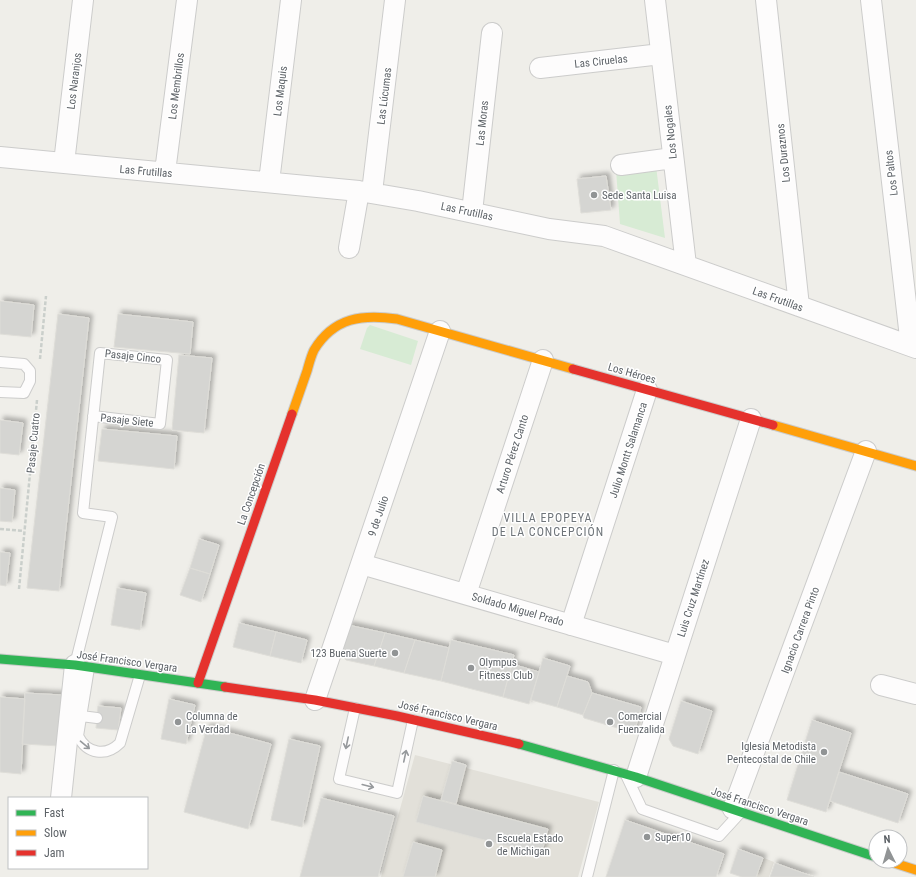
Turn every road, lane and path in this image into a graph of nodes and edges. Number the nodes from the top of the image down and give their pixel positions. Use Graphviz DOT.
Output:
graph roads {
  1 [pos="83,0"];
  2 [pos="187,0"];
  3 [pos="291,0"];
  4 [pos="395,0"];
  5 [pos="655,0"];
  6 [pos="766,0"];
  7 [pos="871,0"];
  8 [pos="492,33"];
  9 [pos="662,54"];
  10 [pos="540,68"];
  11 [pos="0,157"];
  12 [pos="673,158"];
  13 [pos="64,163"];
  14 [pos="621,165"];
  15 [pos="165,172"];
  16 [pos="269,182"];
  17 [pos="365,191"];
  18 [pos="472,212"];
  19 [pos="349,248"];
  20 [pos="686,265"];
  21 [pos="46,296"];
  22 [pos="799,306"];
  23 [pos="341,322"];
  24 [pos="440,332"];
  25 [pos="913,347"];
  26 [pos="543,360"];
  27 [pos="0,362"];
  28 [pos="40,367"];
  29 [pos="647,390"];
  30 [pos="0,392"];
  31 [pos="37,398"];
  32 [pos="93,416"];
  33 [pos="751,419"];
  34 [pos="160,424"];
  35 [pos="866,452"];
  36 [pos="916,466"];
  37 [pos="0,529"];
  38 [pos="24,531"];
  39 [pos="361,564"];
  40 [pos="19,589"];
  41 [pos="466,594"];
  42 [pos="571,625"];
  43 [pos="675,655"];
  44 [pos="0,659"];
  45 [pos="82,666"];
  46 [pos="140,675"];
  47 [pos="198,683"];
  48 [pos="881,684"];
  49 [pos="916,694"];
  50 [pos="315,700"];
  51 [pos="355,708"];
  52 [pos="81,716"];
  53 [pos="97,718"];
  54 [pos="413,720"];
  55 [pos="614,770"];
  56 [pos="630,775"];
  57 [pos="61,797"];
  58 [pos="737,811"];
  59 [pos="868,854"];
  60 [pos="587,877"];
  1 -- 13 [label="street, Los Naranjos"];
  2 -- 15 [label="street, Los Membrillos"];
  3 -- 16 [label="street, Los Maquis"];
  4 -- 17 [label="street, Las Lúcumas"];
  5 -- 9 [label="street, Los Nogales"];
  6 -- 22 [label="street, Los Duraznos"];
  7 -- 25 [label="street, Los Paltos"];
  8 -- 18 [label="street, Las Moras"];
  9 -- 10 [label="street, Las Ciruelas"];
  9 -- 12 [label="street, Los Nogales"];
  11 -- 13 [label="street, Las Frutillas"];
  12 -- 14 [label="street"];
  12 -- 20 [label="street, Los Nogales"];
  13 -- 15 [label="street, Las Frutillas"];
  15 -- 16 [label="street, Las Frutillas"];
  16 -- 17 [label="street, Las Frutillas"];
  17 -- 18 [label="street, Las Frutillas"];
  17 -- 19 [label="street, Las Lúcumas"];
  18 -- 20 [label="street, Las Frutillas"];
  20 -- 22 [label="street, Las Frutillas"];
  21 -- 28 [label="path"];
  22 -- 25 [label="street, Las Frutillas"];
  23 -- 24 [label="street, Los Héroes"];
  23 -- 47 [label="street, La Concepción"];
  24 -- 26 [label="street, Los Héroes"];
  24 -- 39 [label="street, 9 de Julio"];
  26 -- 29 [label="street, Los Héroes"];
  26 -- 41 [label="street, Arturo Pérez Canto"];
  27 -- 30 [label="lane"];
  29 -- 33 [label="street, Los Héroes"];
  29 -- 42 [label="street, Julio Montt Salamanca"];
  31 -- 38 [label="path, Pasaje Cuatro"];
  32 -- 34 [label="lane, Pasaje Siete"];
  32 -- 34 [label="lane, Pasaje Cinco"];
  32 -- 45 [label="lane"];
  33 -- 35 [label="street, Los Héroes"];
  33 -- 43 [label="street, Luis Cruz Martínez"];
  35 -- 36 [label="street, Los Héroes"];
  35 -- 58 [label="street, Ignacio Carrera Pinto"];
  37 -- 38 [label="path"];
  38 -- 40 [label="path, Pasaje Cuatro"];
  39 -- 41 [label="street, Soldado Miguel Prado"];
  39 -- 50 [label="street, 9 de Julio"];
  41 -- 42 [label="street, Soldado Miguel Prado"];
  42 -- 43 [label="street, Soldado Miguel Prado"];
  43 -- 56 [label="street, Luis Cruz Martínez"];
  44 -- 45 [label="street, José Francisco Vergara"];
  45 -- 46 [label="street, José Francisco Vergara"];
  45 -- 52 [label="lane"];
  45 -- 57 [label="street"];
  46 -- 47 [label="street, José Francisco Vergara"];
  52 -- 46 [label="lane, one-way"];
  47 -- 50 [label="street, José Francisco Vergara"];
  48 -- 49 [label="street"];
  50 -- 51 [label="street, José Francisco Vergara"];
  51 -- 54 [label="street, José Francisco Vergara"];
  51 -- 54 [label="lane, one-way"];
  52 -- 53 [label="lane"];
  54 -- 55 [label="street, José Francisco Vergara"];
  55 -- 56 [label="street, José Francisco Vergara"];
  55 -- 60 [label="lane"];
  56 -- 58 [label="street, José Francisco Vergara"];
  56 -- 58 [label="lane"];
  58 -- 59 [label="street, José Francisco Vergara"];
}
